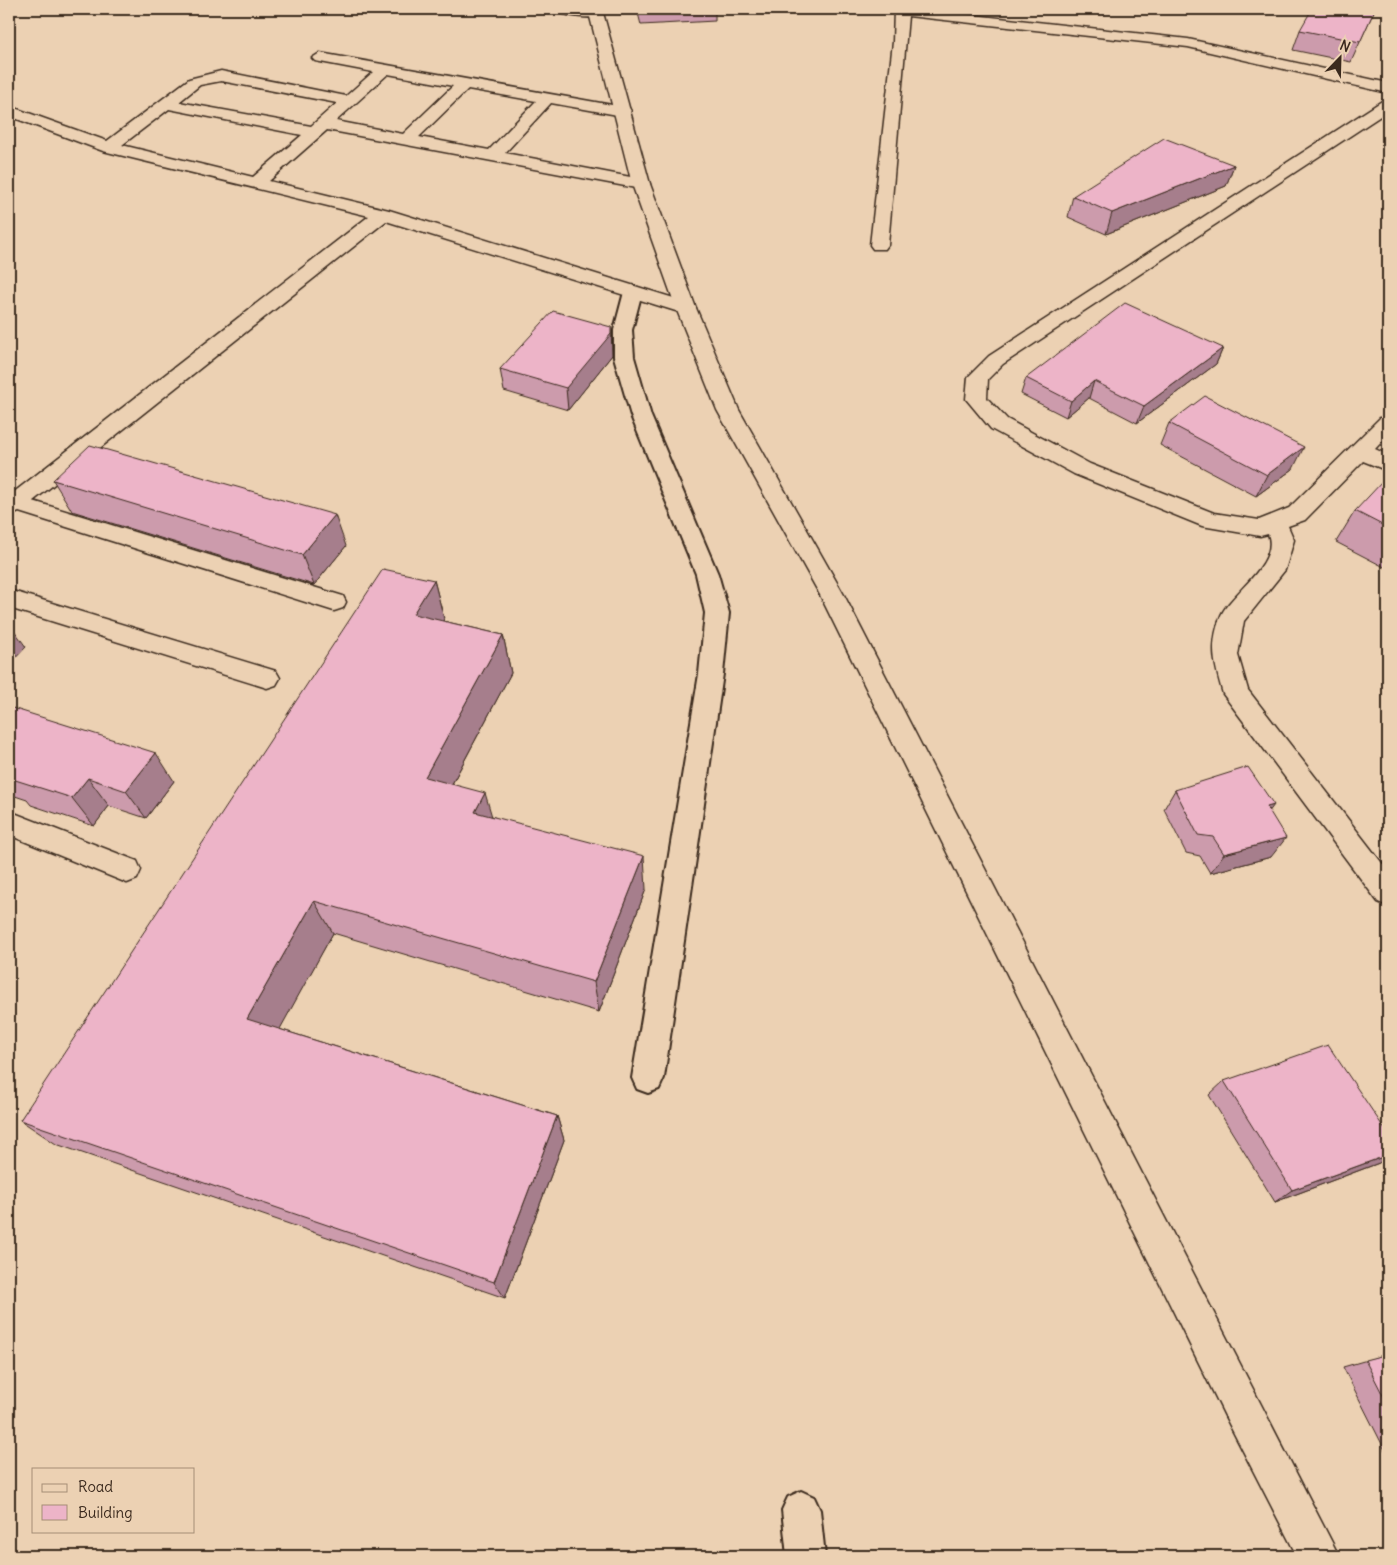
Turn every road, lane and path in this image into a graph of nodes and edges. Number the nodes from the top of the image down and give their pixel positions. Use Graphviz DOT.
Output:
graph roads {
  1 [pos="560,9"];
  2 [pos="901,10"];
  3 [pos="596,11"];
  4 [pos="320,58"];
  5 [pos="385,70"];
  6 [pos="465,84"];
  7 [pos="1388,88"];
  8 [pos="547,98"];
  9 [pos="349,102"];
  10 [pos="166,104"];
  11 [pos="1388,104"];
  12 [pos="9,111"];
  13 [pos="623,111"];
  14 [pos="318,128"];
  15 [pos="406,140"];
  16 [pos="109,147"];
  17 [pos="493,156"];
  18 [pos="257,183"];
  19 [pos="641,184"];
  20 [pos="383,214"];
  21 [pos="879,245"];
  22 [pos="633,292"];
  23 [pos="686,308"];
  24 [pos="1388,423"];
  25 [pos="1360,451"];
  26 [pos="1388,464"];
  27 [pos="12,505"];
  28 [pos="1275,522"];
  29 [pos="9,599"];
  30 [pos="334,602"];
  31 [pos="267,678"];
  32 [pos="9,823"];
  33 [pos="127,870"];
  34 [pos="1388,893"];
  35 [pos="648,1078"];
  36 [pos="801,1510"];
  37 [pos="806,1556"];
  38 [pos="1319,1556"];
  1 -- 3 [label="street"];
  2 -- 7 [label="street"];
  2 -- 21 [label="street"];
  3 -- 13 [label="street"];
  4 -- 5 [label="street"];
  5 -- 6 [label="street"];
  5 -- 9 [label="street"];
  6 -- 8 [label="street"];
  6 -- 15 [label="street"];
  8 -- 13 [label="street"];
  8 -- 17 [label="street"];
  9 -- 10 [label="street"];
  9 -- 14 [label="street"];
  10 -- 14 [label="street"];
  10 -- 16 [label="street"];
  11 -- 28 [label="street"];
  12 -- 16 [label="street"];
  13 -- 19 [label="street"];
  14 -- 15 [label="street"];
  14 -- 18 [label="street"];
  15 -- 17 [label="street"];
  16 -- 18 [label="street"];
  17 -- 19 [label="street"];
  18 -- 20 [label="street"];
  19 -- 23 [label="street"];
  20 -- 22 [label="street"];
  20 -- 27 [label="street"];
  22 -- 23 [label="street"];
  22 -- 35 [label="lane"];
  23 -- 38 [label="street"];
  24 -- 25 [label="street"];
  25 -- 26 [label="street"];
  25 -- 28 [label="street"];
  27 -- 30 [label="street"];
  28 -- 34 [label="street"];
  29 -- 31 [label="street"];
  32 -- 33 [label="street"];
  36 -- 37 [label="lane"];
}
